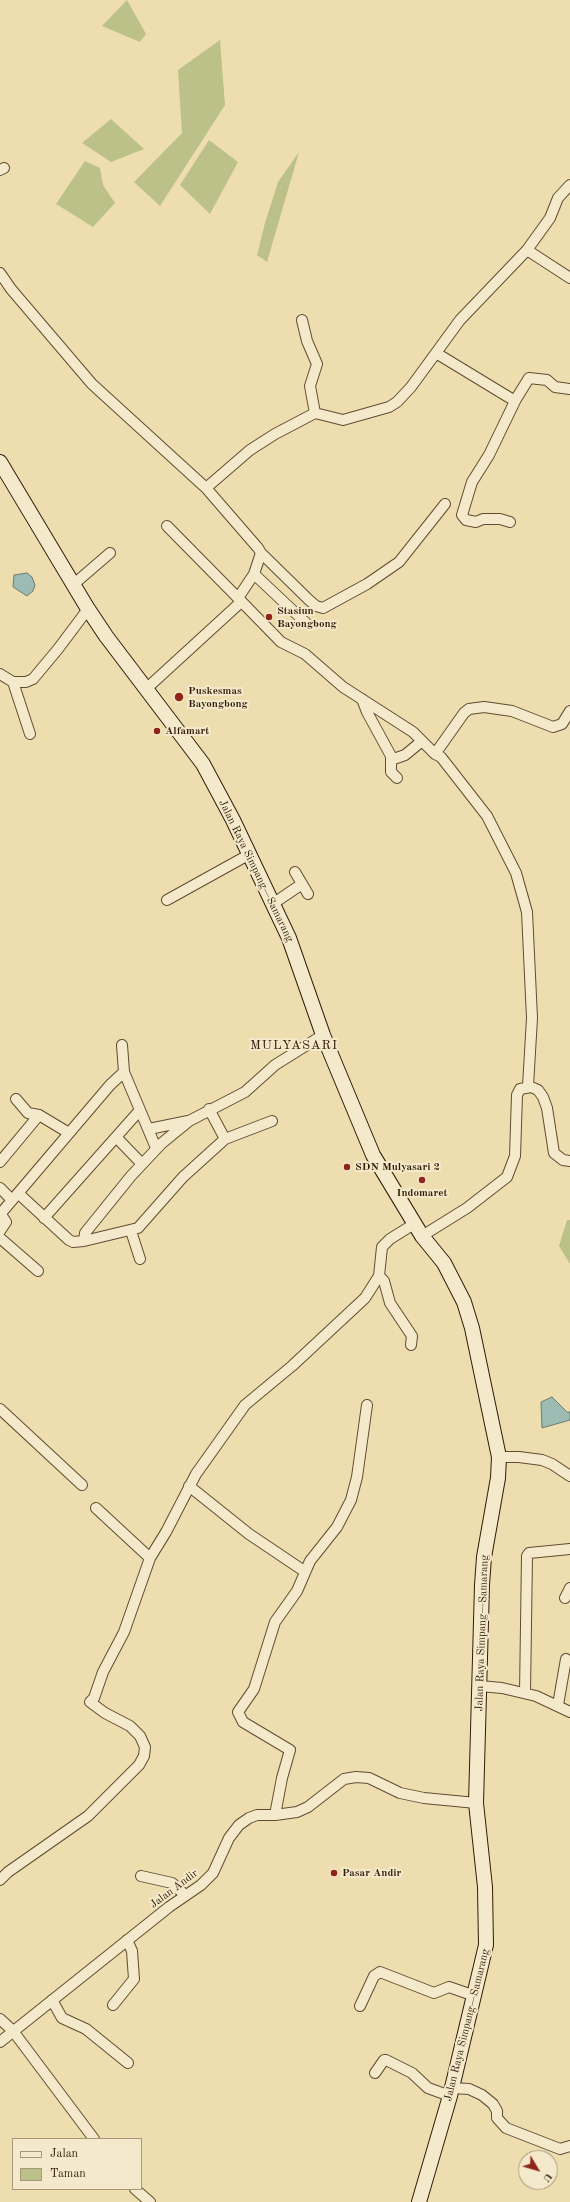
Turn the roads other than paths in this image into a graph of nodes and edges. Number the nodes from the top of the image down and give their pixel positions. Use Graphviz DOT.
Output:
graph roads {
  1 [pos="570,185"];
  2 [pos="527,250"];
  3 [pos="0,273"];
  4 [pos="570,278"];
  5 [pos="302,320"];
  6 [pos="436,353"];
  7 [pos="570,389"];
  8 [pos="515,401"];
  9 [pos="315,413"];
  10 [pos="0,462"];
  11 [pos="206,488"];
  12 [pos="445,504"];
  13 [pos="510,522"];
  14 [pos="167,526"];
  15 [pos="110,553"];
  16 [pos="261,553"];
  17 [pos="254,574"];
  18 [pos="74,584"];
  19 [pos="239,600"];
  20 [pos="88,608"];
  21 [pos="306,623"];
  22 [pos="0,674"];
  23 [pos="13,682"];
  24 [pos="146,689"];
  25 [pos="362,699"];
  26 [pos="570,711"];
  27 [pos="30,734"];
  28 [pos="422,741"];
  29 [pos="435,754"];
  30 [pos="391,760"];
  31 [pos="397,778"];
  32 [pos="250,854"];
  33 [pos="295,872"];
  34 [pos="302,884"];
  35 [pos="308,894"];
  36 [pos="167,900"];
  37 [pos="274,903"];
  38 [pos="323,1035"];
  39 [pos="122,1045"];
  40 [pos="124,1072"];
  41 [pos="528,1086"];
  42 [pos="16,1099"];
  43 [pos="209,1109"];
  44 [pos="140,1110"];
  45 [pos="39,1115"];
  46 [pos="189,1120"];
  47 [pos="272,1122"];
  48 [pos="148,1129"];
  49 [pos="69,1133"];
  50 [pos="116,1137"];
  51 [pos="225,1139"];
  52 [pos="156,1148"];
  53 [pos="570,1161"];
  54 [pos="0,1162"];
  55 [pos="142,1164"];
  56 [pos="0,1188"];
  57 [pos="16,1197"];
  58 [pos="44,1218"];
  59 [pos="414,1224"];
  60 [pos="0,1231"];
  61 [pos="131,1231"];
  62 [pos="422,1236"];
  63 [pos="0,1238"];
  64 [pos="84,1241"];
  65 [pos="140,1259"];
  66 [pos="38,1271"];
  67 [pos="379,1276"];
  68 [pos="411,1345"];
  69 [pos="367,1405"];
  70 [pos="0,1409"];
  71 [pos="498,1457"];
  72 [pos="570,1476"];
  73 [pos="82,1485"];
  74 [pos="189,1486"];
  75 [pos="96,1508"];
  76 [pos="570,1549"];
  77 [pos="150,1558"];
  78 [pos="304,1571"];
  79 [pos="570,1588"];
  80 [pos="565,1598"];
  81 [pos="566,1659"];
  82 [pos="480,1686"];
  83 [pos="525,1693"];
  84 [pos="558,1705"];
  85 [pos="570,1712"];
  86 [pos="476,1803"];
  87 [pos="276,1815"];
  88 [pos="141,1876"];
  89 [pos="0,1880"];
  90 [pos="185,1895"];
  91 [pos="127,1940"];
  92 [pos="475,1996"];
  93 [pos="52,2000"];
  94 [pos="113,2005"];
  95 [pos="360,2006"];
  96 [pos="0,2019"];
  97 [pos="13,2031"];
  98 [pos="0,2042"];
  99 [pos="128,2063"];
  100 [pos="375,2073"];
  101 [pos="451,2092"];
  102 [pos="93,2138"];
  103 [pos="570,2146"];
  104 [pos="136,2190"];
  105 [pos="146,2201"];
  106 [pos="419,2202"];
  1 -- 2 [label="street"];
  2 -- 4 [label="street"];
  2 -- 6 [label="street"];
  3 -- 11 [label="street"];
  5 -- 9 [label="street"];
  6 -- 8 [label="street"];
  6 -- 9 [label="street"];
  7 -- 8 [label="street"];
  8 -- 13 [label="street"];
  9 -- 11 [label="street"];
  10 -- 18 [label="main road, Jalan Raya Simpang—Samarang"];
  11 -- 16 [label="street"];
  12 -- 16 [label="street"];
  14 -- 19 [label="street"];
  15 -- 18 [label="street"];
  16 -- 17 [label="street"];
  17 -- 19 [label="street"];
  17 -- 21 [label="street"];
  18 -- 20 [label="main road, Jalan Raya Simpang—Samarang"];
  19 -- 24 [label="street"];
  19 -- 25 [label="street"];
  20 -- 23 [label="street"];
  20 -- 24 [label="main road, Jalan Raya Simpang—Samarang"];
  22 -- 23 [label="street"];
  23 -- 27 [label="street"];
  24 -- 32 [label="main road, Jalan Raya Simpang—Samarang"];
  25 -- 28 [label="street"];
  25 -- 30 [label="street"];
  26 -- 29 [label="street"];
  28 -- 29 [label="street"];
  28 -- 30 [label="street"];
  29 -- 41 [label="street"];
  30 -- 31 [label="street"];
  32 -- 36 [label="street"];
  32 -- 37 [label="main road, Jalan Raya Simpang—Samarang"];
  33 -- 34 [label="street"];
  34 -- 35 [label="street"];
  34 -- 37 [label="street"];
  37 -- 38 [label="main road, Jalan Raya Simpang—Samarang"];
  38 -- 43 [label="street"];
  38 -- 59 [label="main road, Jalan Raya Simpang—Samarang"];
  39 -- 40 [label="street"];
  40 -- 44 [label="street"];
  40 -- 49 [label="street"];
  41 -- 53 [label="street"];
  41 -- 62 [label="street"];
  42 -- 45 [label="street"];
  43 -- 46 [label="street"];
  43 -- 51 [label="street"];
  44 -- 48 [label="street"];
  44 -- 50 [label="street"];
  45 -- 49 [label="street"];
  45 -- 54 [label="street"];
  46 -- 48 [label="street"];
  46 -- 52 [label="street"];
  47 -- 51 [label="street"];
  48 -- 52 [label="street"];
  49 -- 57 [label="street"];
  50 -- 55 [label="street"];
  50 -- 58 [label="street"];
  51 -- 61 [label="street"];
  52 -- 55 [label="street"];
  55 -- 64 [label="street"];
  56 -- 57 [label="street"];
  57 -- 58 [label="street"];
  57 -- 60 [label="street"];
  58 -- 64 [label="street"];
  59 -- 62 [label="main road, Jalan Raya Simpang—Samarang"];
  59 -- 67 [label="street"];
  61 -- 64 [label="street"];
  61 -- 65 [label="street"];
  62 -- 71 [label="main road, Jalan Raya Simpang—Samarang"];
  63 -- 66 [label="street"];
  67 -- 68 [label="street"];
  67 -- 74 [label="street"];
  69 -- 78 [label="street"];
  70 -- 73 [label="street"];
  71 -- 72 [label="street"];
  71 -- 82 [label="main road, Jalan Raya Simpang—Samarang"];
  74 -- 77 [label="street"];
  74 -- 78 [label="street"];
  75 -- 77 [label="street"];
  76 -- 83 [label="street"];
  77 -- 89 [label="street"];
  78 -- 87 [label="street"];
  79 -- 80 [label="street"];
  81 -- 84 [label="street"];
  82 -- 83 [label="street"];
  82 -- 86 [label="main road, Jalan Raya Simpang—Samarang"];
  83 -- 84 [label="street"];
  84 -- 85 [label="street"];
  86 -- 87 [label="street, Jalan Andir"];
  86 -- 92 [label="main road, Jalan Raya Simpang—Samarang"];
  87 -- 90 [label="street, Jalan Andir"];
  88 -- 90 [label="street"];
  90 -- 91 [label="street, Jalan Andir"];
  91 -- 93 [label="street, Jalan Andir"];
  91 -- 94 [label="street"];
  92 -- 95 [label="street"];
  92 -- 101 [label="main road, Jalan Raya Simpang—Samarang"];
  93 -- 97 [label="street, Jalan Andir"];
  93 -- 99 [label="street"];
  96 -- 97 [label="street"];
  97 -- 98 [label="street, Jalan Andir"];
  97 -- 102 [label="street"];
  100 -- 101 [label="street"];
  101 -- 103 [label="street"];
  101 -- 106 [label="main road, Jalan Raya Simpang—Samarang"];
  104 -- 105 [label="street"];
}
